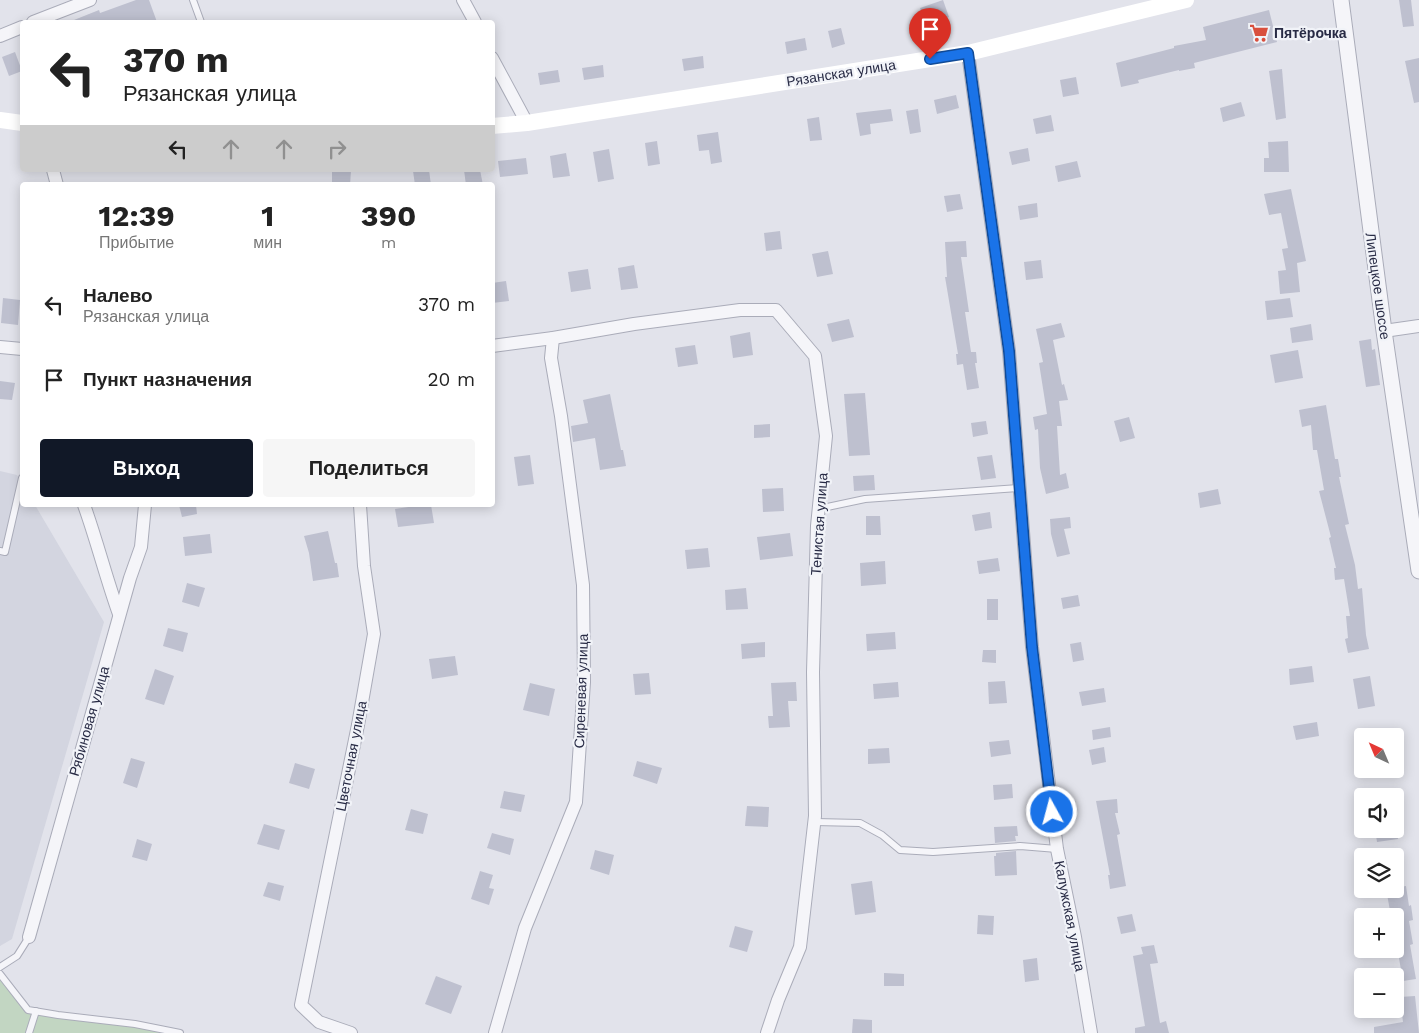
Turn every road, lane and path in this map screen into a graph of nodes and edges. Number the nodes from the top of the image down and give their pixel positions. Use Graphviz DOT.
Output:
graph roads {
  1 [pos="90,0"];
  2 [pos="193,0"];
  3 [pos="463,0"];
  4 [pos="1186,0"];
  5 [pos="1341,0"];
  6 [pos="38,20"];
  7 [pos="200,20"];
  8 [pos="474,20"];
  9 [pos="20,28"];
  10 [pos="0,36"];
  11 [pos="968,53"];
  12 [pos="495,64"];
  13 [pos="0,120"];
  14 [pos="20,122"];
  15 [pos="527,123"];
  16 [pos="495,126"];
  17 [pos="1419,326"];
  18 [pos="1384,331"];
  19 [pos="553,338"];
  20 [pos="495,346"];
  21 [pos="0,347"];
  22 [pos="20,349"];
  23 [pos="20,487"];
  24 [pos="1019,488"];
  25 [pos="85,507"];
  26 [pos="145,507"];
  27 [pos="360,507"];
  28 [pos="818,509"];
  29 [pos="0,551"];
  30 [pos="1419,571"];
  31 [pos="119,614"];
  32 [pos="815,822"];
  33 [pos="1057,849"];
  34 [pos="29,937"];
  35 [pos="0,967"];
  36 [pos="0,974"];
  37 [pos="36,1011"];
  38 [pos="30,1033"];
  39 [pos="180,1033"];
  40 [pos="351,1033"];
  41 [pos="495,1033"];
  42 [pos="767,1033"];
  43 [pos="1091,1033"];
  1 -- 6 [label="street"];
  2 -- 7 [label="lane"];
  3 -- 8 [label="street"];
  4 -- 11 [label="main road, Рязанская улица"];
  5 -- 18 [label="street, Липецкое шоссе"];
  9 -- 10 [label="street"];
  11 -- 15 [label="main road, Рязанская улица"];
  11 -- 24 [label="street, Калужская улица"];
  12 -- 15 [label="street"];
  13 -- 14 [label="main road"];
  15 -- 16 [label="main road, Рязанская улица"];
  17 -- 18 [label="street"];
  18 -- 30 [label="street, Липецкое шоссе"];
  19 -- 20 [label="street, Тенистая улица"];
  19 -- 28 [label="street, Тенистая улица"];
  19 -- 41 [label="street, Сиреневая улица"];
  21 -- 22 [label="street"];
  23 -- 29 [label="lane"];
  24 -- 28 [label="lane"];
  24 -- 33 [label="street, Калужская улица"];
  25 -- 31 [label="street"];
  26 -- 31 [label="street, Рябиновая улица"];
  27 -- 40 [label="street, Цветочная улица"];
  28 -- 32 [label="street, Тенистая улица"];
  31 -- 34 [label="street, Рябиновая улица"];
  32 -- 33 [label="lane"];
  32 -- 42 [label="street, Тенистая улица"];
  33 -- 43 [label="street, Калужская улица"];
  34 -- 35 [label="lane"];
  36 -- 37 [label="lane"];
  37 -- 38 [label="lane"];
  37 -- 39 [label="lane"];
}
